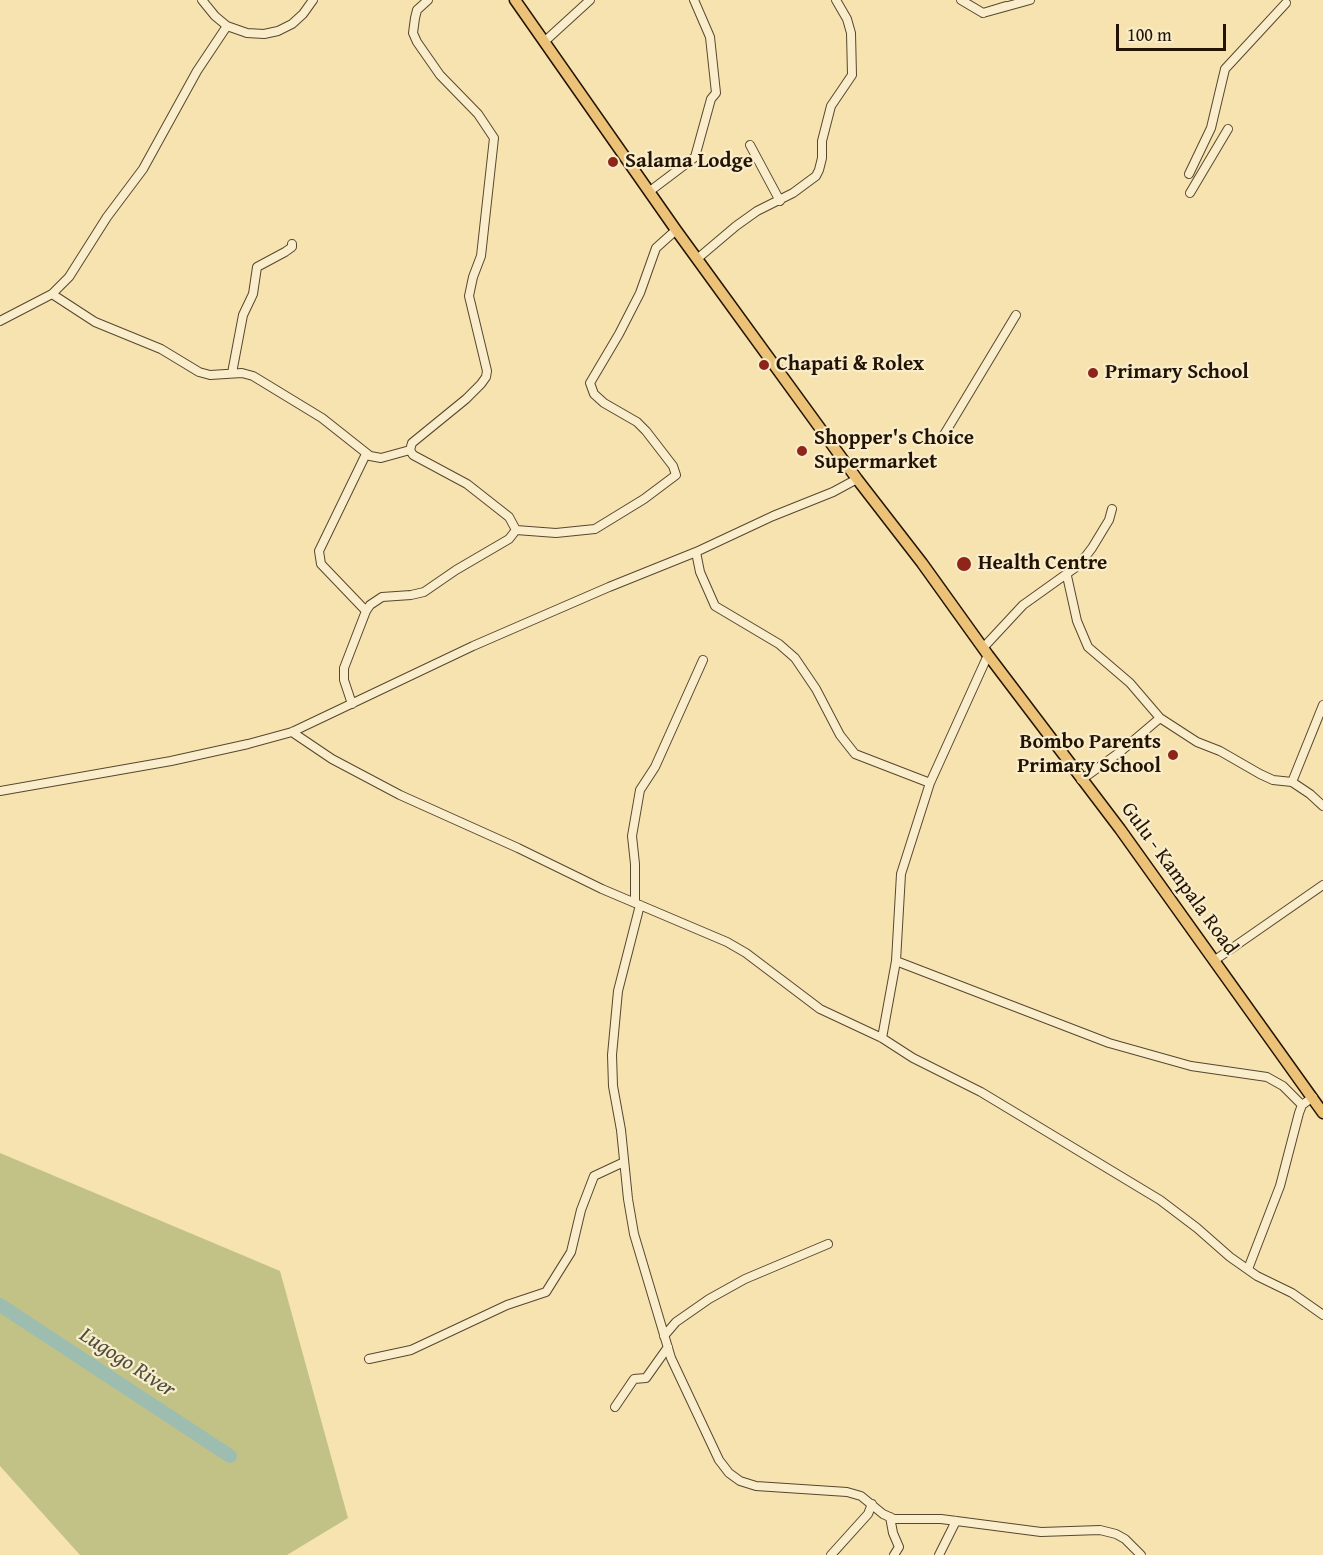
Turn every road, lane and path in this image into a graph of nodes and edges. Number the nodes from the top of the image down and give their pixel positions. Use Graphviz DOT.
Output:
graph roads {
  1 [pos="202,0"];
  2 [pos="313,0"];
  3 [pos="428,0"];
  4 [pos="514,0"];
  5 [pos="590,0"];
  6 [pos="694,0"];
  7 [pos="836,0"];
  8 [pos="961,0"];
  9 [pos="1030,0"];
  10 [pos="1286,3"];
  11 [pos="1006,6"];
  12 [pos="983,13"];
  13 [pos="227,26"];
  14 [pos="544,42"];
  15 [pos="1228,129"];
  16 [pos="750,145"];
  17 [pos="1189,174"];
  18 [pos="650,191"];
  19 [pos="1190,193"];
  20 [pos="780,201"];
  21 [pos="676,231"];
  22 [pos="292,244"];
  23 [pos="697,259"];
  24 [pos="52,294"];
  25 [pos="1016,315"];
  26 [pos="0,321"];
  27 [pos="232,373"];
  28 [pos="942,438"];
  29 [pos="410,450"];
  30 [pos="366,454"];
  31 [pos="857,479"];
  32 [pos="1112,509"];
  33 [pos="516,530"];
  34 [pos="696,552"];
  35 [pos="1066,576"];
  36 [pos="366,611"];
  37 [pos="985,652"];
  38 [pos="703,660"];
  39 [pos="352,704"];
  40 [pos="1323,705"];
  41 [pos="1160,718"];
  42 [pos="292,732"];
  43 [pos="1081,780"];
  44 [pos="1292,782"];
  45 [pos="930,783"];
  46 [pos="0,791"];
  47 [pos="1323,806"];
  48 [pos="1323,885"];
  49 [pos="638,904"];
  50 [pos="1215,960"];
  51 [pos="896,961"];
  52 [pos="882,1038"];
  53 [pos="1312,1097"];
  54 [pos="1302,1105"];
  55 [pos="1323,1113"];
  56 [pos="624,1162"];
  57 [pos="828,1244"];
  58 [pos="1248,1269"];
  59 [pos="1323,1315"];
  60 [pos="664,1336"];
  61 [pos="668,1347"];
  62 [pos="369,1359"];
  63 [pos="615,1407"];
  64 [pos="872,1504"];
  65 [pos="890,1517"];
  66 [pos="956,1521"];
  67 [pos="831,1555"];
  68 [pos="894,1555"];
  69 [pos="939,1555"];
  70 [pos="1141,1555"];
  1 -- 13 [label="street"];
  2 -- 13 [label="street"];
  3 -- 29 [label="street"];
  4 -- 14 [label="main road, Gulu - Kampala Road"];
  5 -- 14 [label="street"];
  6 -- 18 [label="street"];
  7 -- 20 [label="street"];
  8 -- 12 [label="street"];
  9 -- 12 [label="street"];
  10 -- 17 [label="street"];
  11 -- 12 [label="street"];
  13 -- 24 [label="street"];
  14 -- 18 [label="main road, Gulu - Kampala Road"];
  15 -- 19 [label="street"];
  16 -- 20 [label="street"];
  18 -- 21 [label="main road, Gulu - Kampala Road"];
  20 -- 23 [label="street"];
  21 -- 23 [label="main road, Gulu - Kampala Road"];
  21 -- 33 [label="street"];
  22 -- 27 [label="street"];
  23 -- 31 [label="main road, Gulu - Kampala Road"];
  24 -- 26 [label="street"];
  24 -- 27 [label="street"];
  25 -- 28 [label="street"];
  27 -- 30 [label="street"];
  29 -- 30 [label="street"];
  29 -- 33 [label="street"];
  30 -- 36 [label="street"];
  31 -- 34 [label="street"];
  31 -- 37 [label="main road, Gulu - Kampala Road"];
  32 -- 35 [label="street"];
  33 -- 36 [label="street"];
  34 -- 39 [label="street"];
  34 -- 45 [label="street"];
  35 -- 37 [label="street"];
  35 -- 41 [label="street"];
  36 -- 39 [label="street"];
  37 -- 43 [label="main road, Gulu - Kampala Road"];
  37 -- 45 [label="street"];
  38 -- 49 [label="street"];
  39 -- 42 [label="street"];
  40 -- 44 [label="street"];
  41 -- 43 [label="street"];
  41 -- 44 [label="street"];
  42 -- 46 [label="street"];
  42 -- 49 [label="street"];
  43 -- 50 [label="main road, Gulu - Kampala Road"];
  44 -- 47 [label="street"];
  45 -- 51 [label="street"];
  48 -- 50 [label="street"];
  49 -- 52 [label="street"];
  49 -- 56 [label="street"];
  50 -- 53 [label="main road, Gulu - Kampala Road"];
  51 -- 52 [label="street"];
  51 -- 54 [label="street"];
  52 -- 58 [label="street"];
  53 -- 54 [label="street"];
  53 -- 55 [label="main road, Gulu - Kampala Road"];
  54 -- 58 [label="street"];
  56 -- 60 [label="street"];
  56 -- 62 [label="street"];
  57 -- 60 [label="street"];
  58 -- 59 [label="street"];
  60 -- 61 [label="street"];
  61 -- 63 [label="street"];
  61 -- 64 [label="street"];
  64 -- 65 [label="street"];
  64 -- 67 [label="street"];
  65 -- 66 [label="street"];
  65 -- 68 [label="street"];
  66 -- 69 [label="street"];
  66 -- 70 [label="street"];
}
